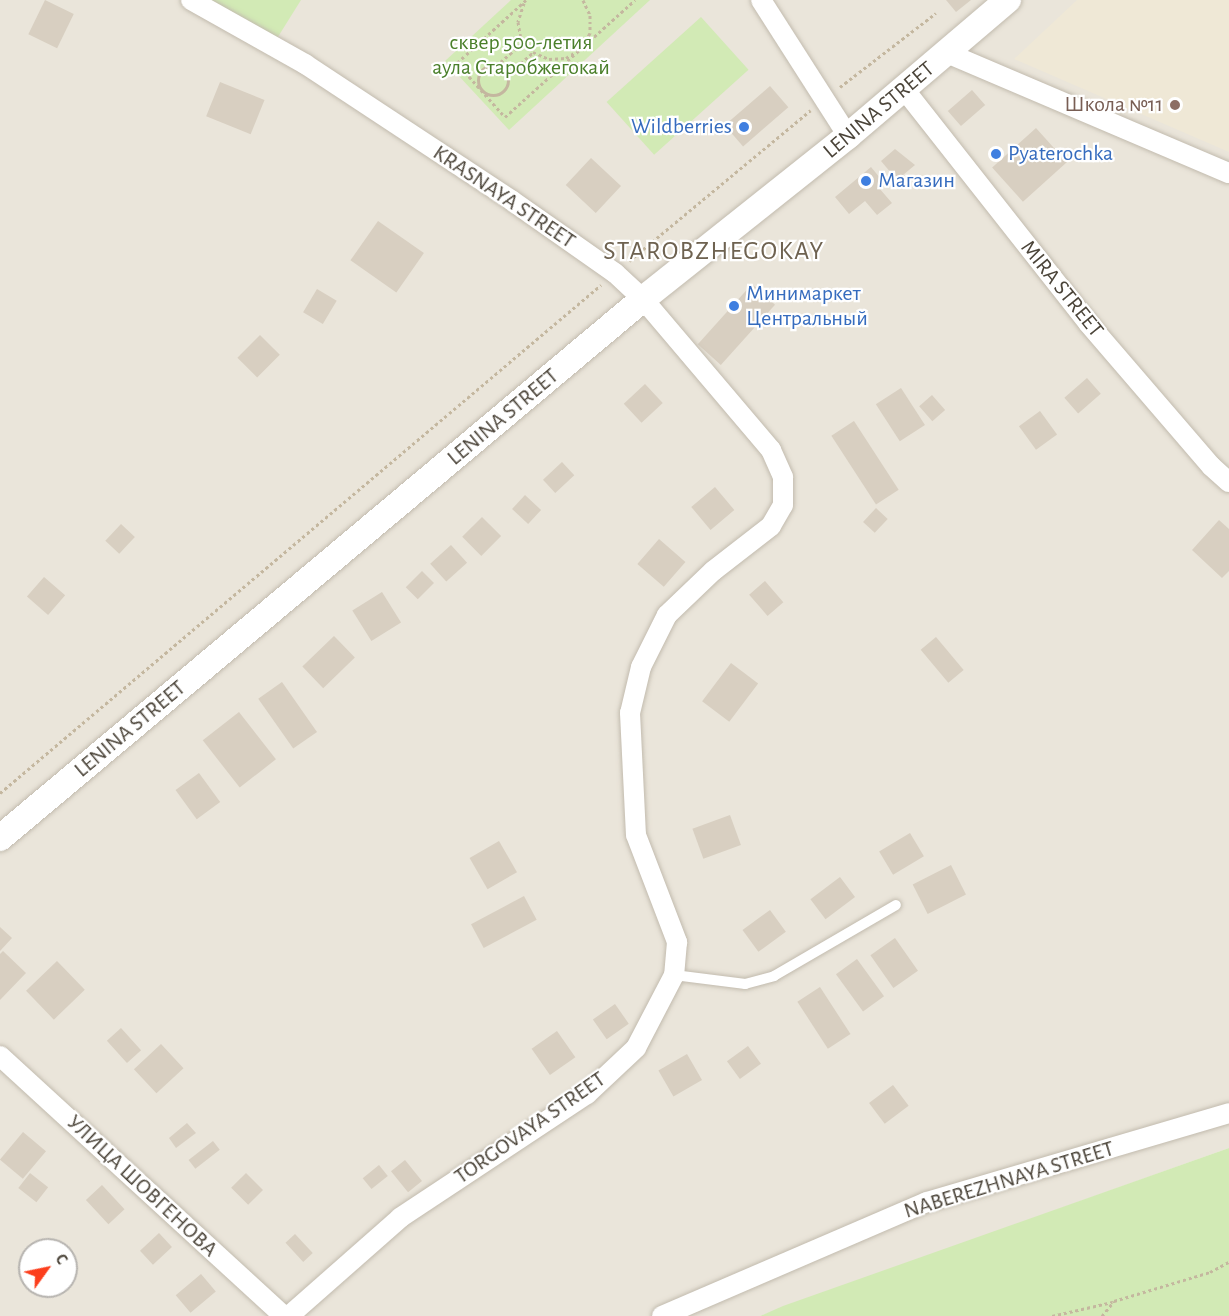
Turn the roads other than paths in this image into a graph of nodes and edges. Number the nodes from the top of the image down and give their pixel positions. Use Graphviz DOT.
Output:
graph roads {
  1 [pos="191,0"];
  2 [pos="761,0"];
  3 [pos="1008,0"];
  4 [pos="947,53"];
  5 [pos="904,89"];
  6 [pos="848,136"];
  7 [pos="1229,172"];
  8 [pos="643,299"];
  9 [pos="771,450"];
  10 [pos="1229,482"];
  11 [pos="0,838"];
  12 [pos="896,905"];
  13 [pos="674,975"];
  14 [pos="0,1056"];
  15 [pos="1229,1113"];
  16 [pos="284,1316"];
  17 [pos="289,1316"];
  18 [pos="662,1316"];
  1 -- 8 [label="street, KRASNAYA STREET"];
  2 -- 6 [label="street"];
  3 -- 4 [label="street, LENINA STREET"];
  4 -- 5 [label="street, LENINA STREET"];
  4 -- 7 [label="street"];
  5 -- 6 [label="street, LENINA STREET"];
  5 -- 10 [label="street, MIRA STREET"];
  6 -- 8 [label="street, LENINA STREET"];
  8 -- 9 [label="street, KRASNAYA STREET"];
  8 -- 11 [label="street, LENINA STREET"];
  9 -- 13 [label="street, TORGOVAYA STREET"];
  12 -- 13 [label="lane"];
  13 -- 17 [label="street, TORGOVAYA STREET"];
  14 -- 16 [label="street, УЛИЦА ШОВГЕНОВА"];
  15 -- 18 [label="street, NABEREZHNAYA STREET"];
}
